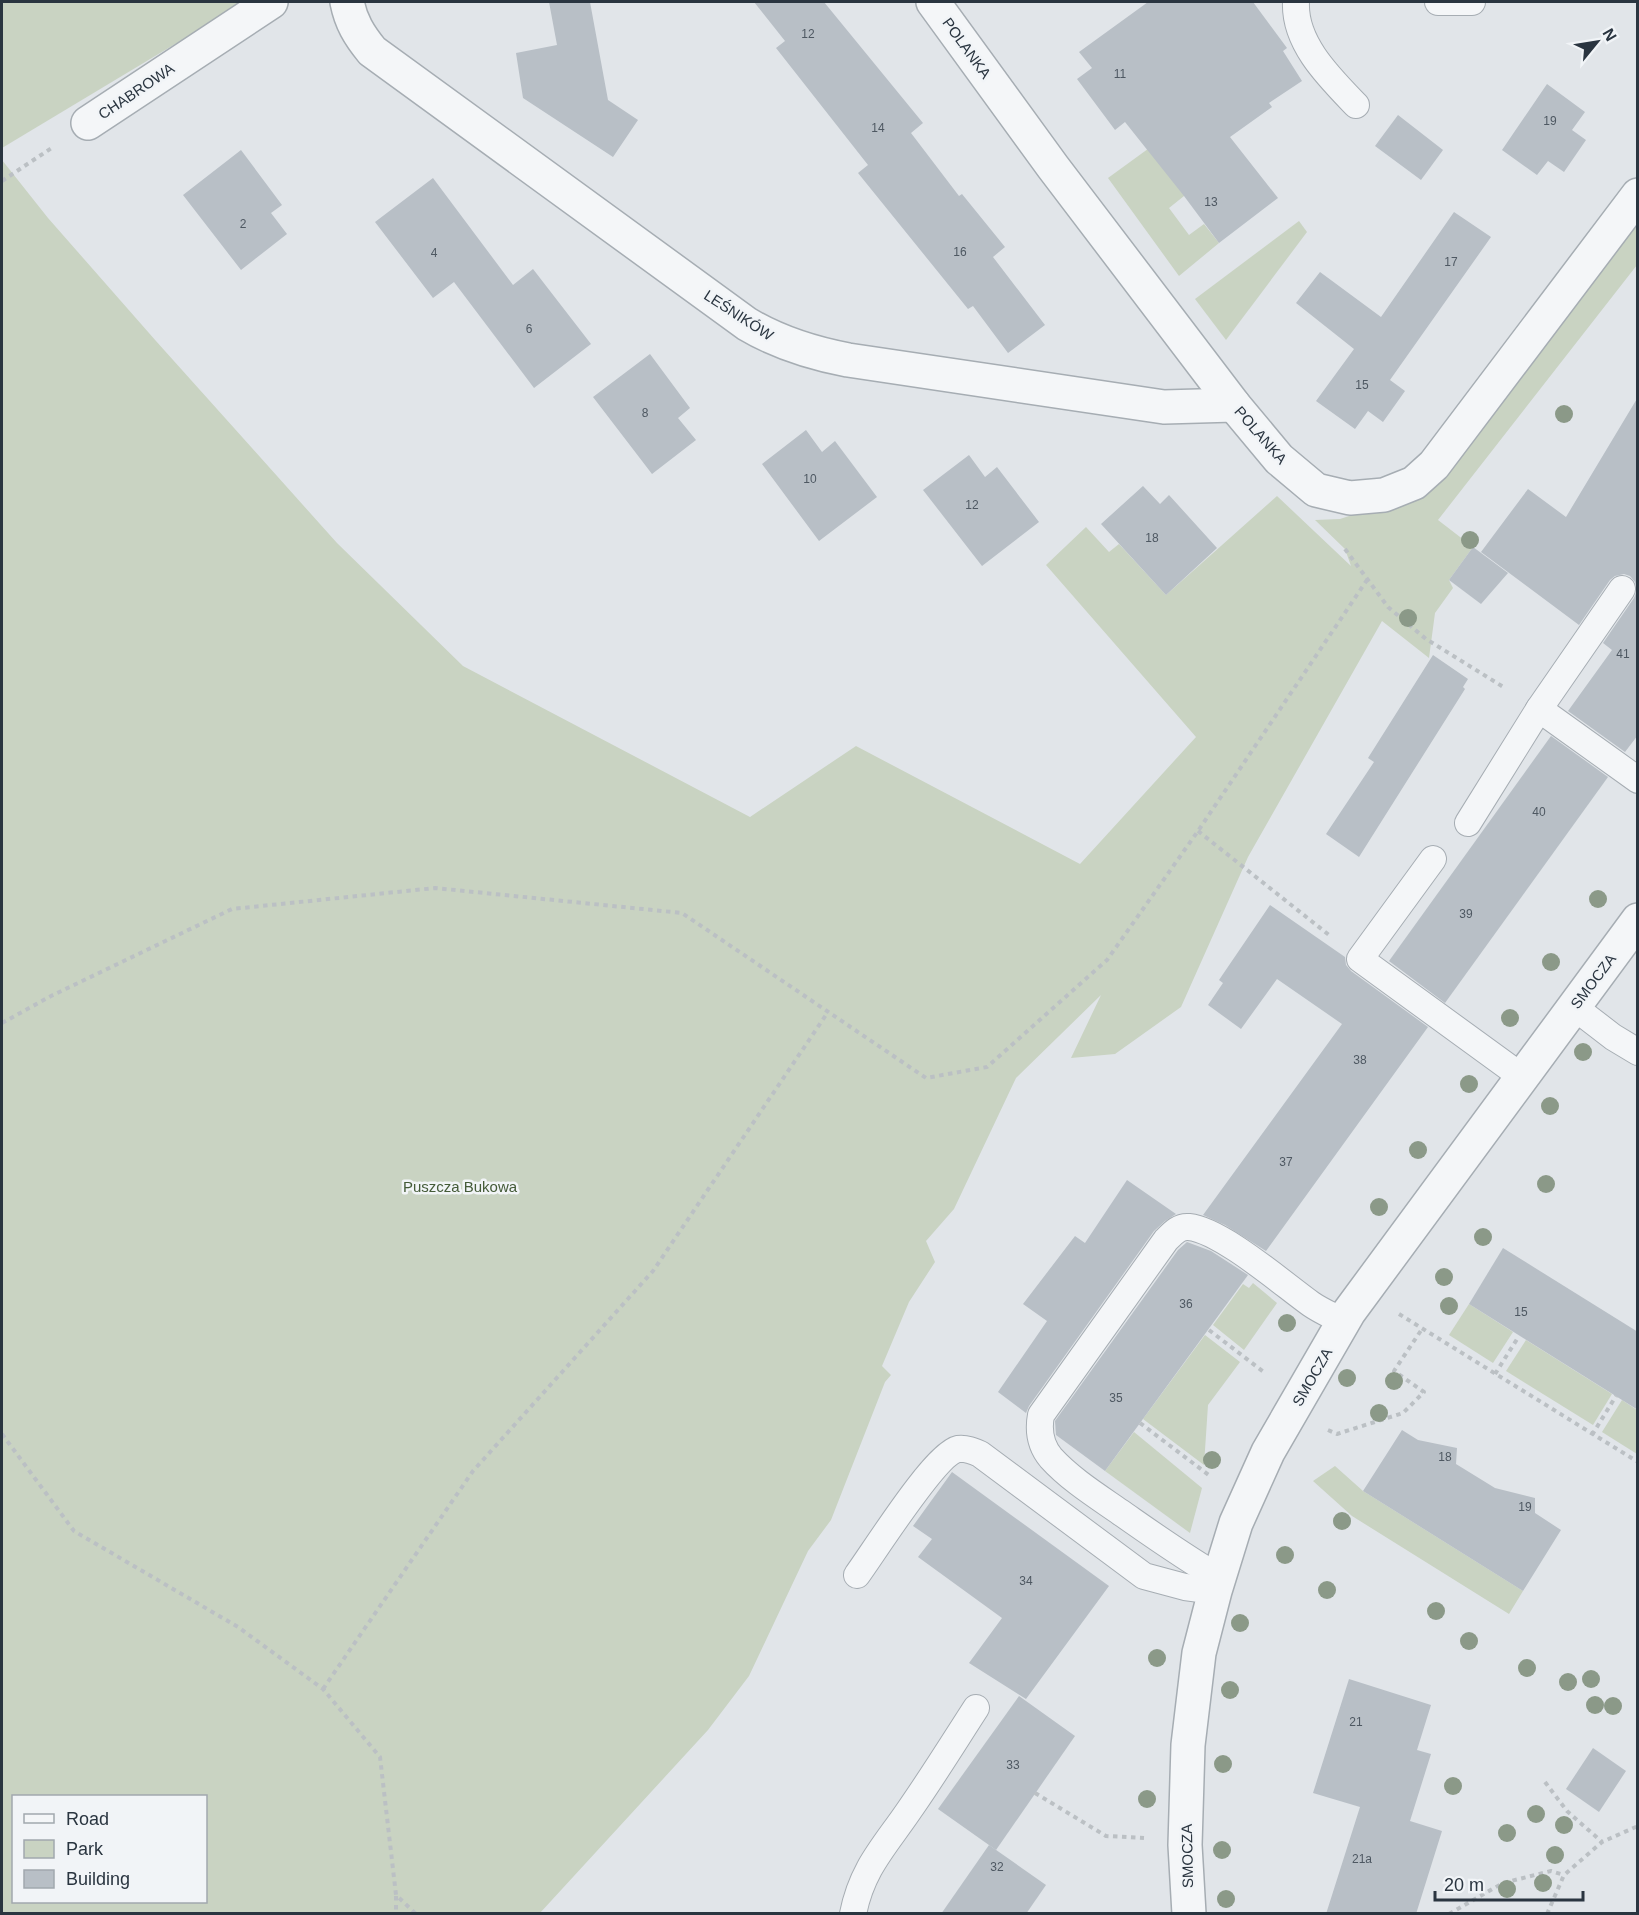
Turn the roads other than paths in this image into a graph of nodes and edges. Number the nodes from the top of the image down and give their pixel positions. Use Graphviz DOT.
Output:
graph roads {
  1 [pos="271,2"];
  2 [pos="347,2"];
  3 [pos="933,2"];
  4 [pos="1296,2"];
  5 [pos="1438,2"];
  6 [pos="1472,2"];
  7 [pos="1356,105"];
  8 [pos="88,123"];
  9 [pos="1638,195"];
  10 [pos="1234,405"];
  11 [pos="1622,588"];
  12 [pos="1539,709"];
  13 [pos="1638,780"];
  14 [pos="1467,823"];
  15 [pos="1433,859"];
  16 [pos="1638,920"];
  17 [pos="1574,1007"];
  18 [pos="1638,1052"];
  19 [pos="1522,1077"];
  20 [pos="1344,1322"];
  21 [pos="857,1575"];
  22 [pos="1217,1585"];
  23 [pos="976,1708"];
  24 [pos="853,1914"];
  25 [pos="1189,1914"];
  1 -- 8 [label="street, CHABROWA"];
  2 -- 10 [label="street, LEŚNIKÓW"];
  3 -- 10 [label="street, POLANKA"];
  4 -- 7 [label="lane"];
  5 -- 6 [label="lane"];
  9 -- 10 [label="street, POLANKA"];
  11 -- 12 [label="lane"];
  12 -- 13 [label="lane"];
  12 -- 14 [label="lane"];
  15 -- 19 [label="lane"];
  16 -- 17 [label="street, SMOCZA"];
  17 -- 18 [label="lane"];
  17 -- 19 [label="street, SMOCZA"];
  19 -- 20 [label="street, SMOCZA"];
  20 -- 22 [label="street, SMOCZA"];
  20 -- 22 [label="lane"];
  21 -- 22 [label="lane"];
  22 -- 25 [label="street, SMOCZA"];
  23 -- 24 [label="lane"];
}
